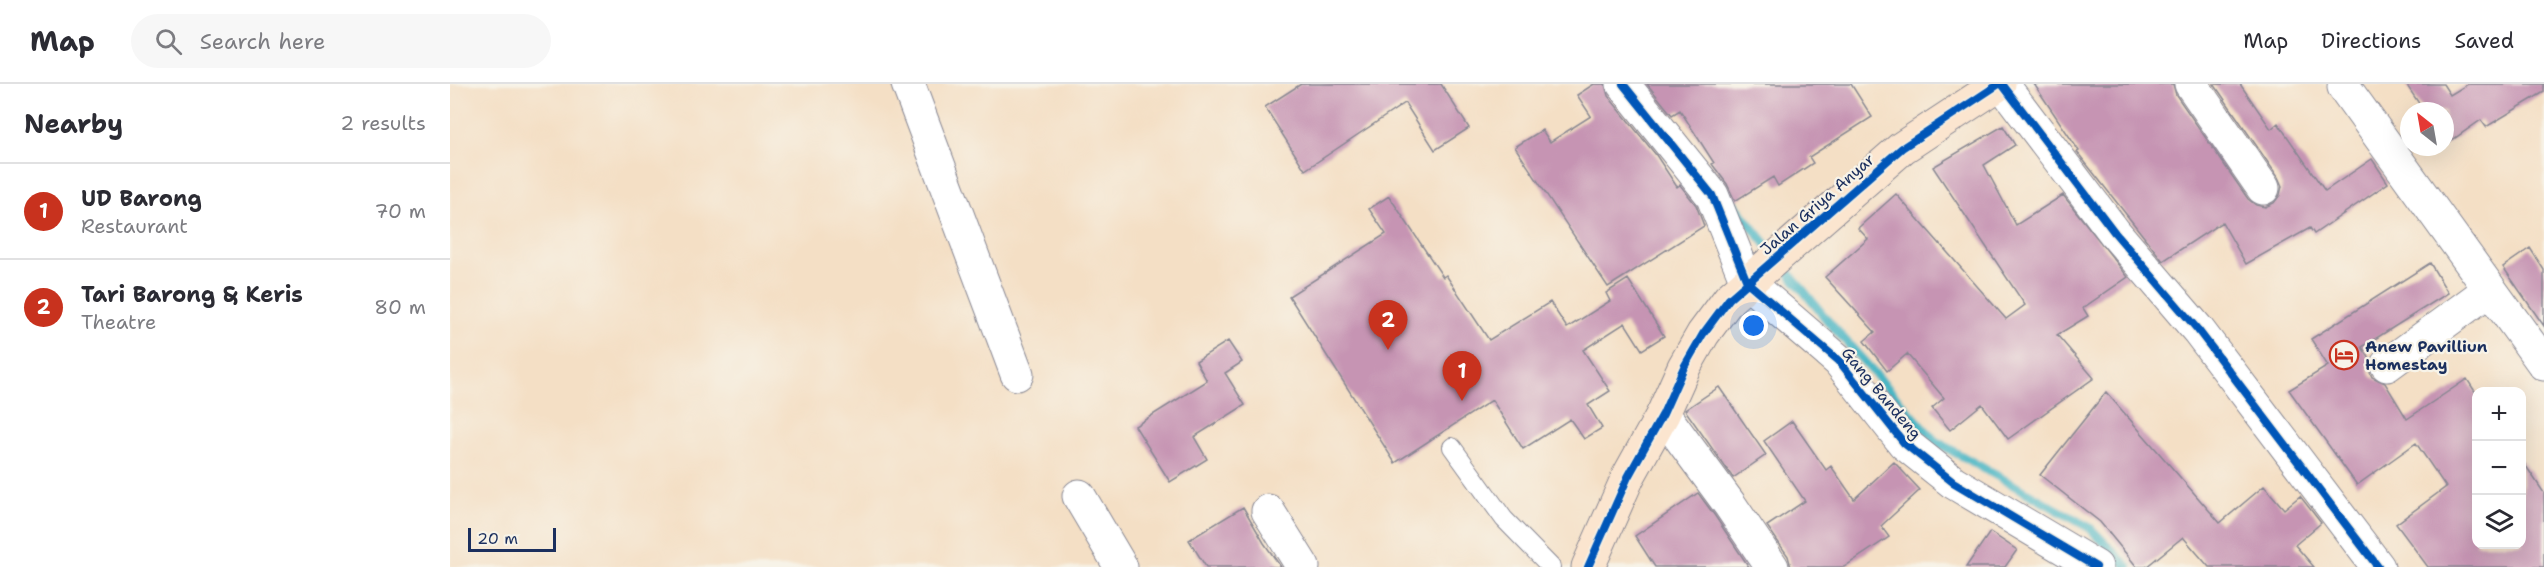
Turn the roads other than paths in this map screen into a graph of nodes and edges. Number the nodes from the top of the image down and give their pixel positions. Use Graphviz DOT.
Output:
graph roads {
  1 [pos="908,84"];
  2 [pos="1623,84"];
  3 [pos="2000,84"];
  4 [pos="2191,84"];
  5 [pos="2344,87"];
  6 [pos="2263,188"];
  7 [pos="1752,278"];
  8 [pos="2489,290"];
  9 [pos="2544,364"];
  10 [pos="2387,365"];
  11 [pos="1017,374"];
  12 [pos="1663,414"];
  13 [pos="1452,447"];
  14 [pos="1080,496"];
  15 [pos="1268,511"];
  16 [pos="1121,567"];
  17 [pos="1303,567"];
  18 [pos="1551,567"];
  19 [pos="1588,567"];
  20 [pos="1772,567"];
  21 [pos="2096,567"];
  22 [pos="2378,567"];
  1 -- 11 [label="street"];
  2 -- 7 [label="street"];
  3 -- 7 [label="street, Jalan Griya Anyar"];
  3 -- 22 [label="street"];
  4 -- 6 [label="street"];
  5 -- 8 [label="street"];
  7 -- 12 [label="street, Jalan Griya Anyar"];
  7 -- 21 [label="street, Gang Bandeng"];
  8 -- 9 [label="street"];
  8 -- 10 [label="street"];
  12 -- 19 [label="street, Jalan Griya Anyar"];
  12 -- 20 [label="street"];
  13 -- 18 [label="lane"];
  14 -- 16 [label="street"];
  15 -- 17 [label="street"];
}
